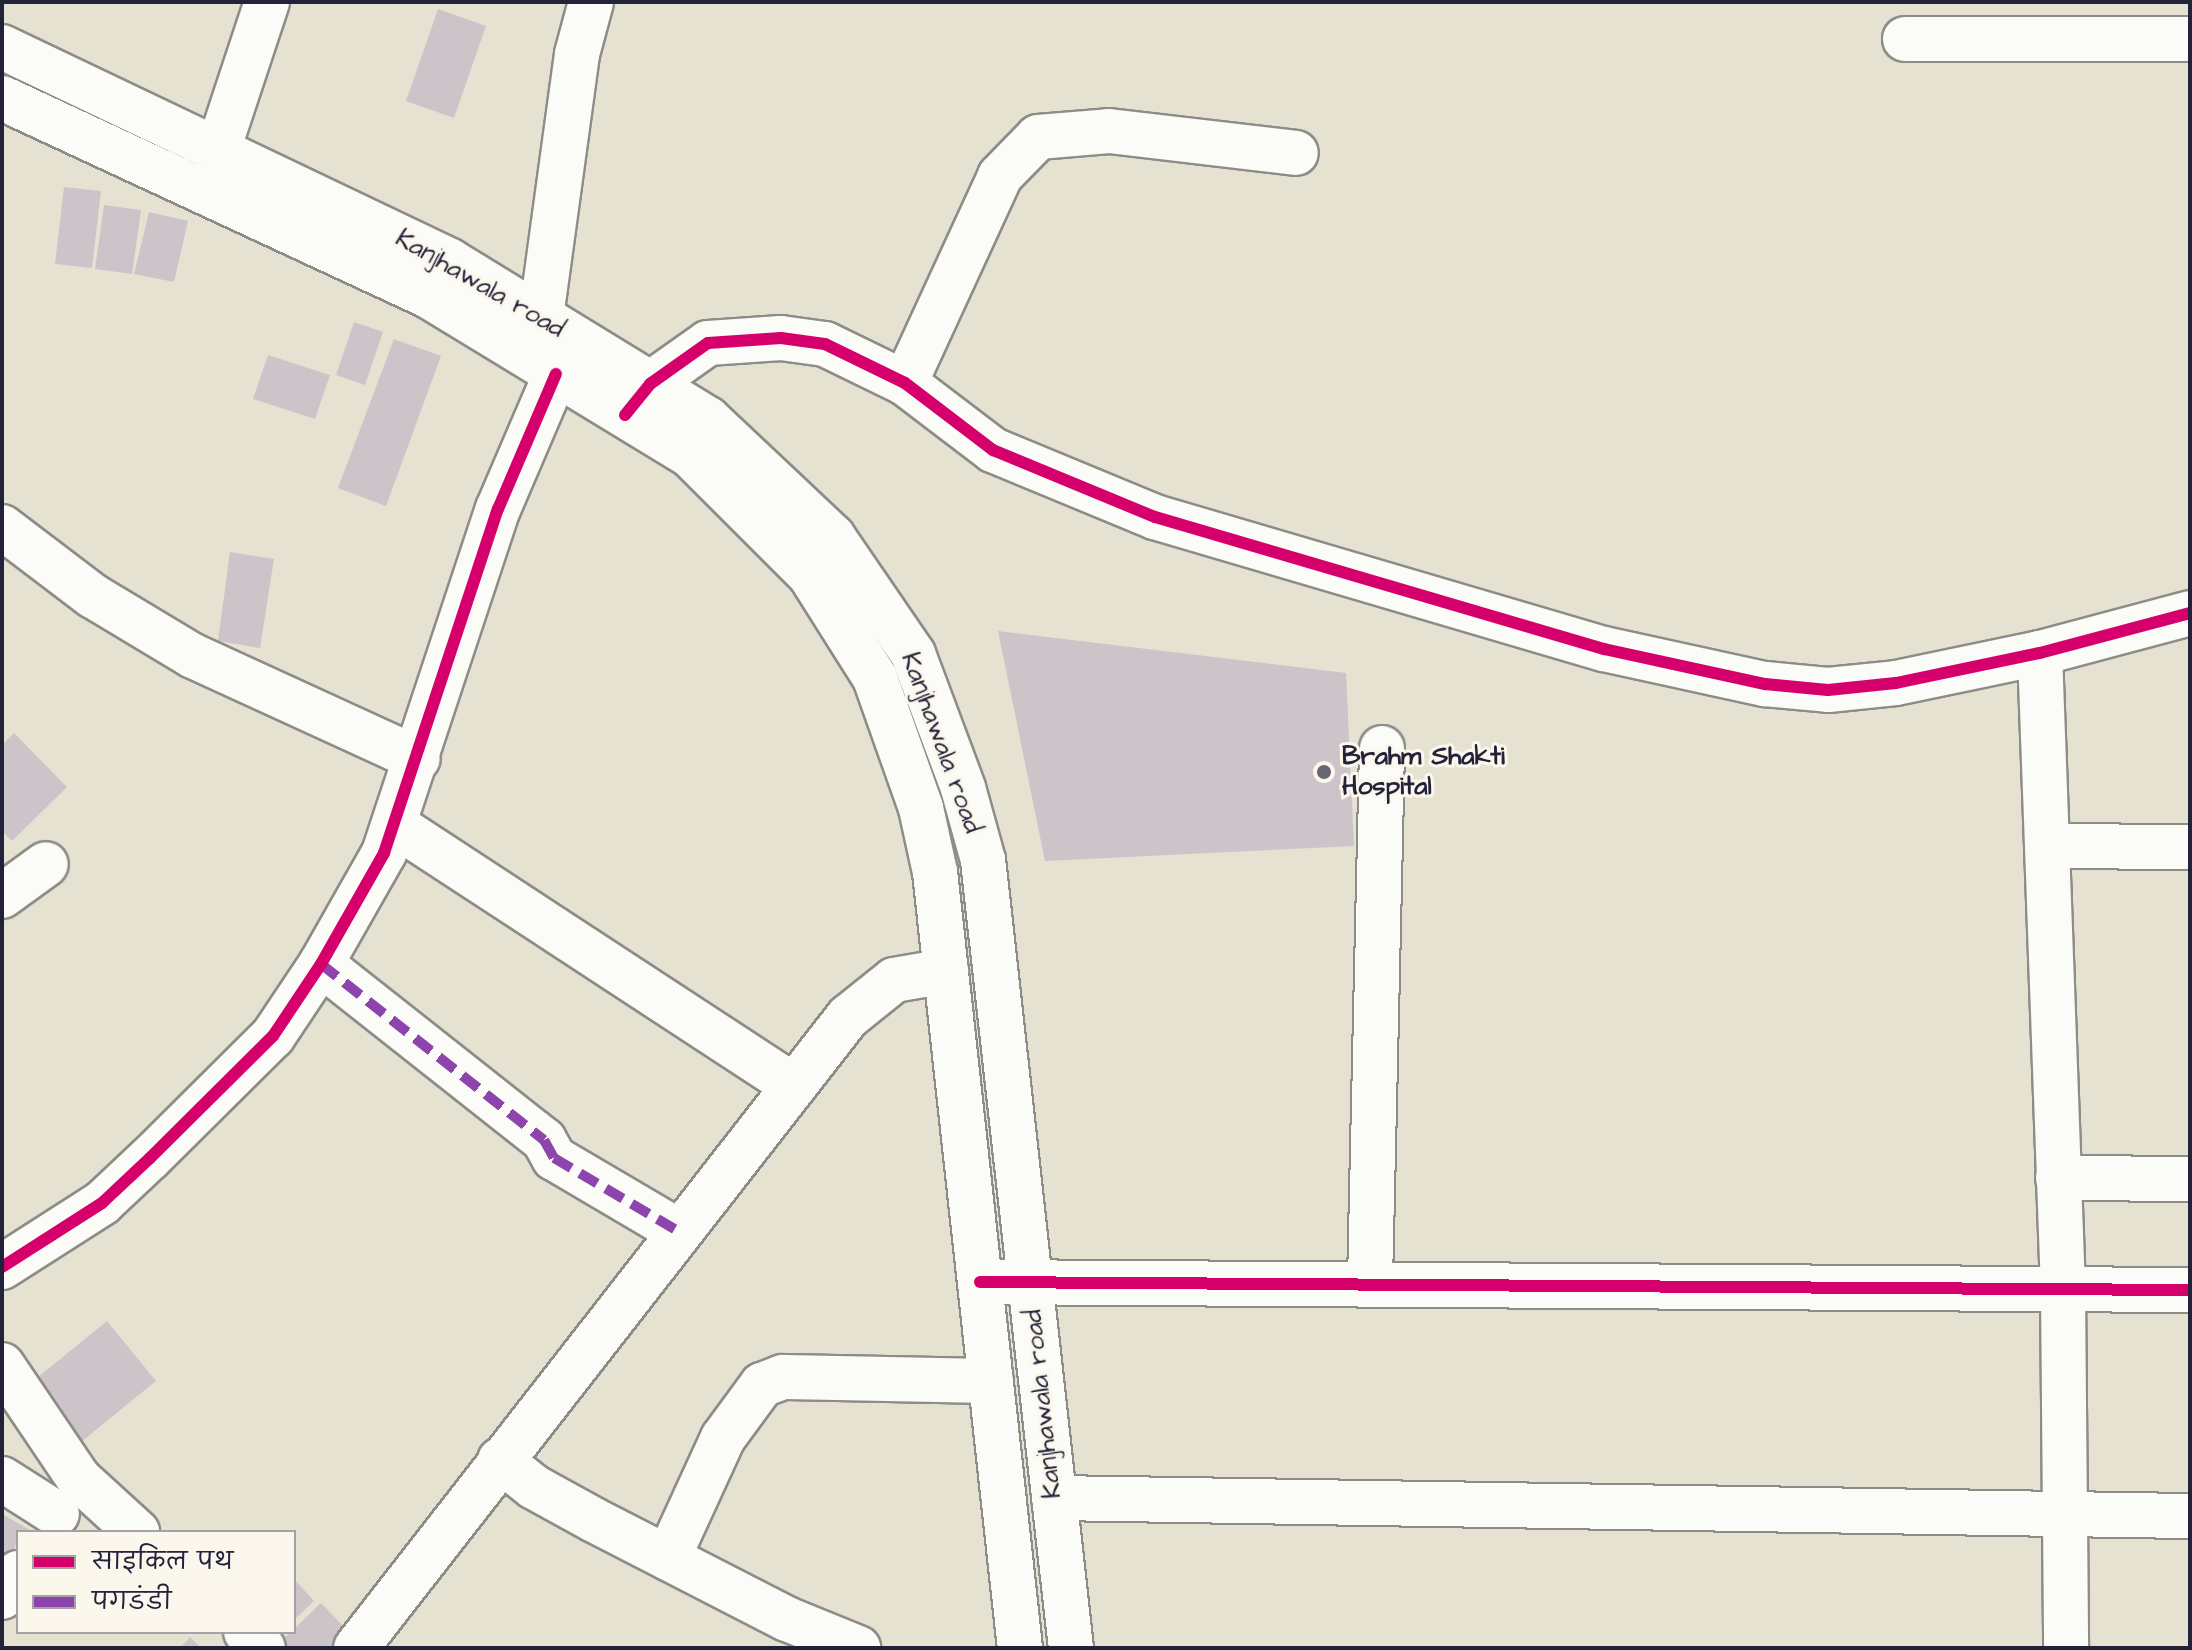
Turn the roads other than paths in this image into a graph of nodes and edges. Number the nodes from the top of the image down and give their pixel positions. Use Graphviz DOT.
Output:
graph roads {
  1 [pos="267,2"];
  2 [pos="591,2"];
  3 [pos="1905,39"];
  4 [pos="2190,39"];
  5 [pos="2,47"];
  6 [pos="2,98"];
  7 [pos="218,150"];
  8 [pos="1296,153"];
  9 [pos="541,317"];
  10 [pos="556,374"];
  11 [pos="905,383"];
  12 [pos="638,400"];
  13 [pos="2,527"];
  14 [pos="2190,613"];
  15 [pos="2040,653"];
  16 [pos="1382,748"];
  17 [pos="418,759"];
  18 [pos="395,825"];
  19 [pos="2047,846"];
  20 [pos="2190,847"];
  21 [pos="46,864"];
  22 [pos="2,896"];
  23 [pos="321,964"];
  24 [pos="946,971"];
  25 [pos="794,1086"];
  26 [pos="2058,1178"];
  27 [pos="2190,1179"];
  28 [pos="678,1231"];
  29 [pos="2,1267"];
  30 [pos="980,1282"];
  31 [pos="1370,1282"];
  32 [pos="1030,1283"];
  33 [pos="2063,1289"];
  34 [pos="2190,1290"];
  35 [pos="2,1365"];
  36 [pos="991,1381"];
  37 [pos="500,1460"];
  38 [pos="2,1479"];
  39 [pos="1054,1498"];
  40 [pos="60,1508"];
  41 [pos="2065,1513"];
  42 [pos="2190,1516"];
  43 [pos="131,1530"];
  44 [pos="668,1558"];
  45 [pos="16,1576"];
  46 [pos="2,1597"];
  47 [pos="248,1634"];
  48 [pos="263,1648"];
  49 [pos="356,1648"];
  50 [pos="858,1648"];
  51 [pos="1020,1648"];
  52 [pos="1071,1648"];
  53 [pos="2066,1648"];
  1 -- 7 [label="street"];
  2 -- 9 [label="street"];
  3 -- 4 [label="street"];
  5 -- 7 [label="street, Kanjhawala road"];
  6 -- 10 [label="street, Kanjhawala road"];
  7 -- 9 [label="street, Kanjhawala road"];
  8 -- 11 [label="street"];
  9 -- 12 [label="street, Kanjhawala road"];
  10 -- 12 [label="street, Kanjhawala road"];
  10 -- 17 [label="street"];
  11 -- 12 [label="street"];
  11 -- 15 [label="street"];
  12 -- 24 [label="street, Kanjhawala road"];
  12 -- 32 [label="street, Kanjhawala road"];
  13 -- 17 [label="street"];
  14 -- 15 [label="street"];
  15 -- 19 [label="street"];
  16 -- 31 [label="street"];
  17 -- 18 [label="street"];
  18 -- 23 [label="street"];
  18 -- 25 [label="street"];
  19 -- 20 [label="street"];
  19 -- 26 [label="street"];
  21 -- 22 [label="street"];
  23 -- 28 [label="street"];
  23 -- 29 [label="street"];
  24 -- 25 [label="street"];
  24 -- 30 [label="street, Kanjhawala road"];
  25 -- 28 [label="street"];
  26 -- 27 [label="street"];
  26 -- 33 [label="street"];
  28 -- 37 [label="street"];
  30 -- 32 [label="street"];
  30 -- 36 [label="street, Kanjhawala road"];
  31 -- 32 [label="street"];
  31 -- 33 [label="street"];
  32 -- 39 [label="street, Kanjhawala road"];
  33 -- 34 [label="street"];
  33 -- 41 [label="street"];
  35 -- 40 [label="street"];
  36 -- 44 [label="street"];
  36 -- 51 [label="street, Kanjhawala road"];
  37 -- 44 [label="street"];
  37 -- 49 [label="street"];
  38 -- 40 [label="street"];
  39 -- 41 [label="street"];
  39 -- 52 [label="street, Kanjhawala road"];
  40 -- 43 [label="street"];
  41 -- 42 [label="street"];
  41 -- 53 [label="street"];
  44 -- 50 [label="street"];
  45 -- 46 [label="street"];
  47 -- 48 [label="street"];
}
